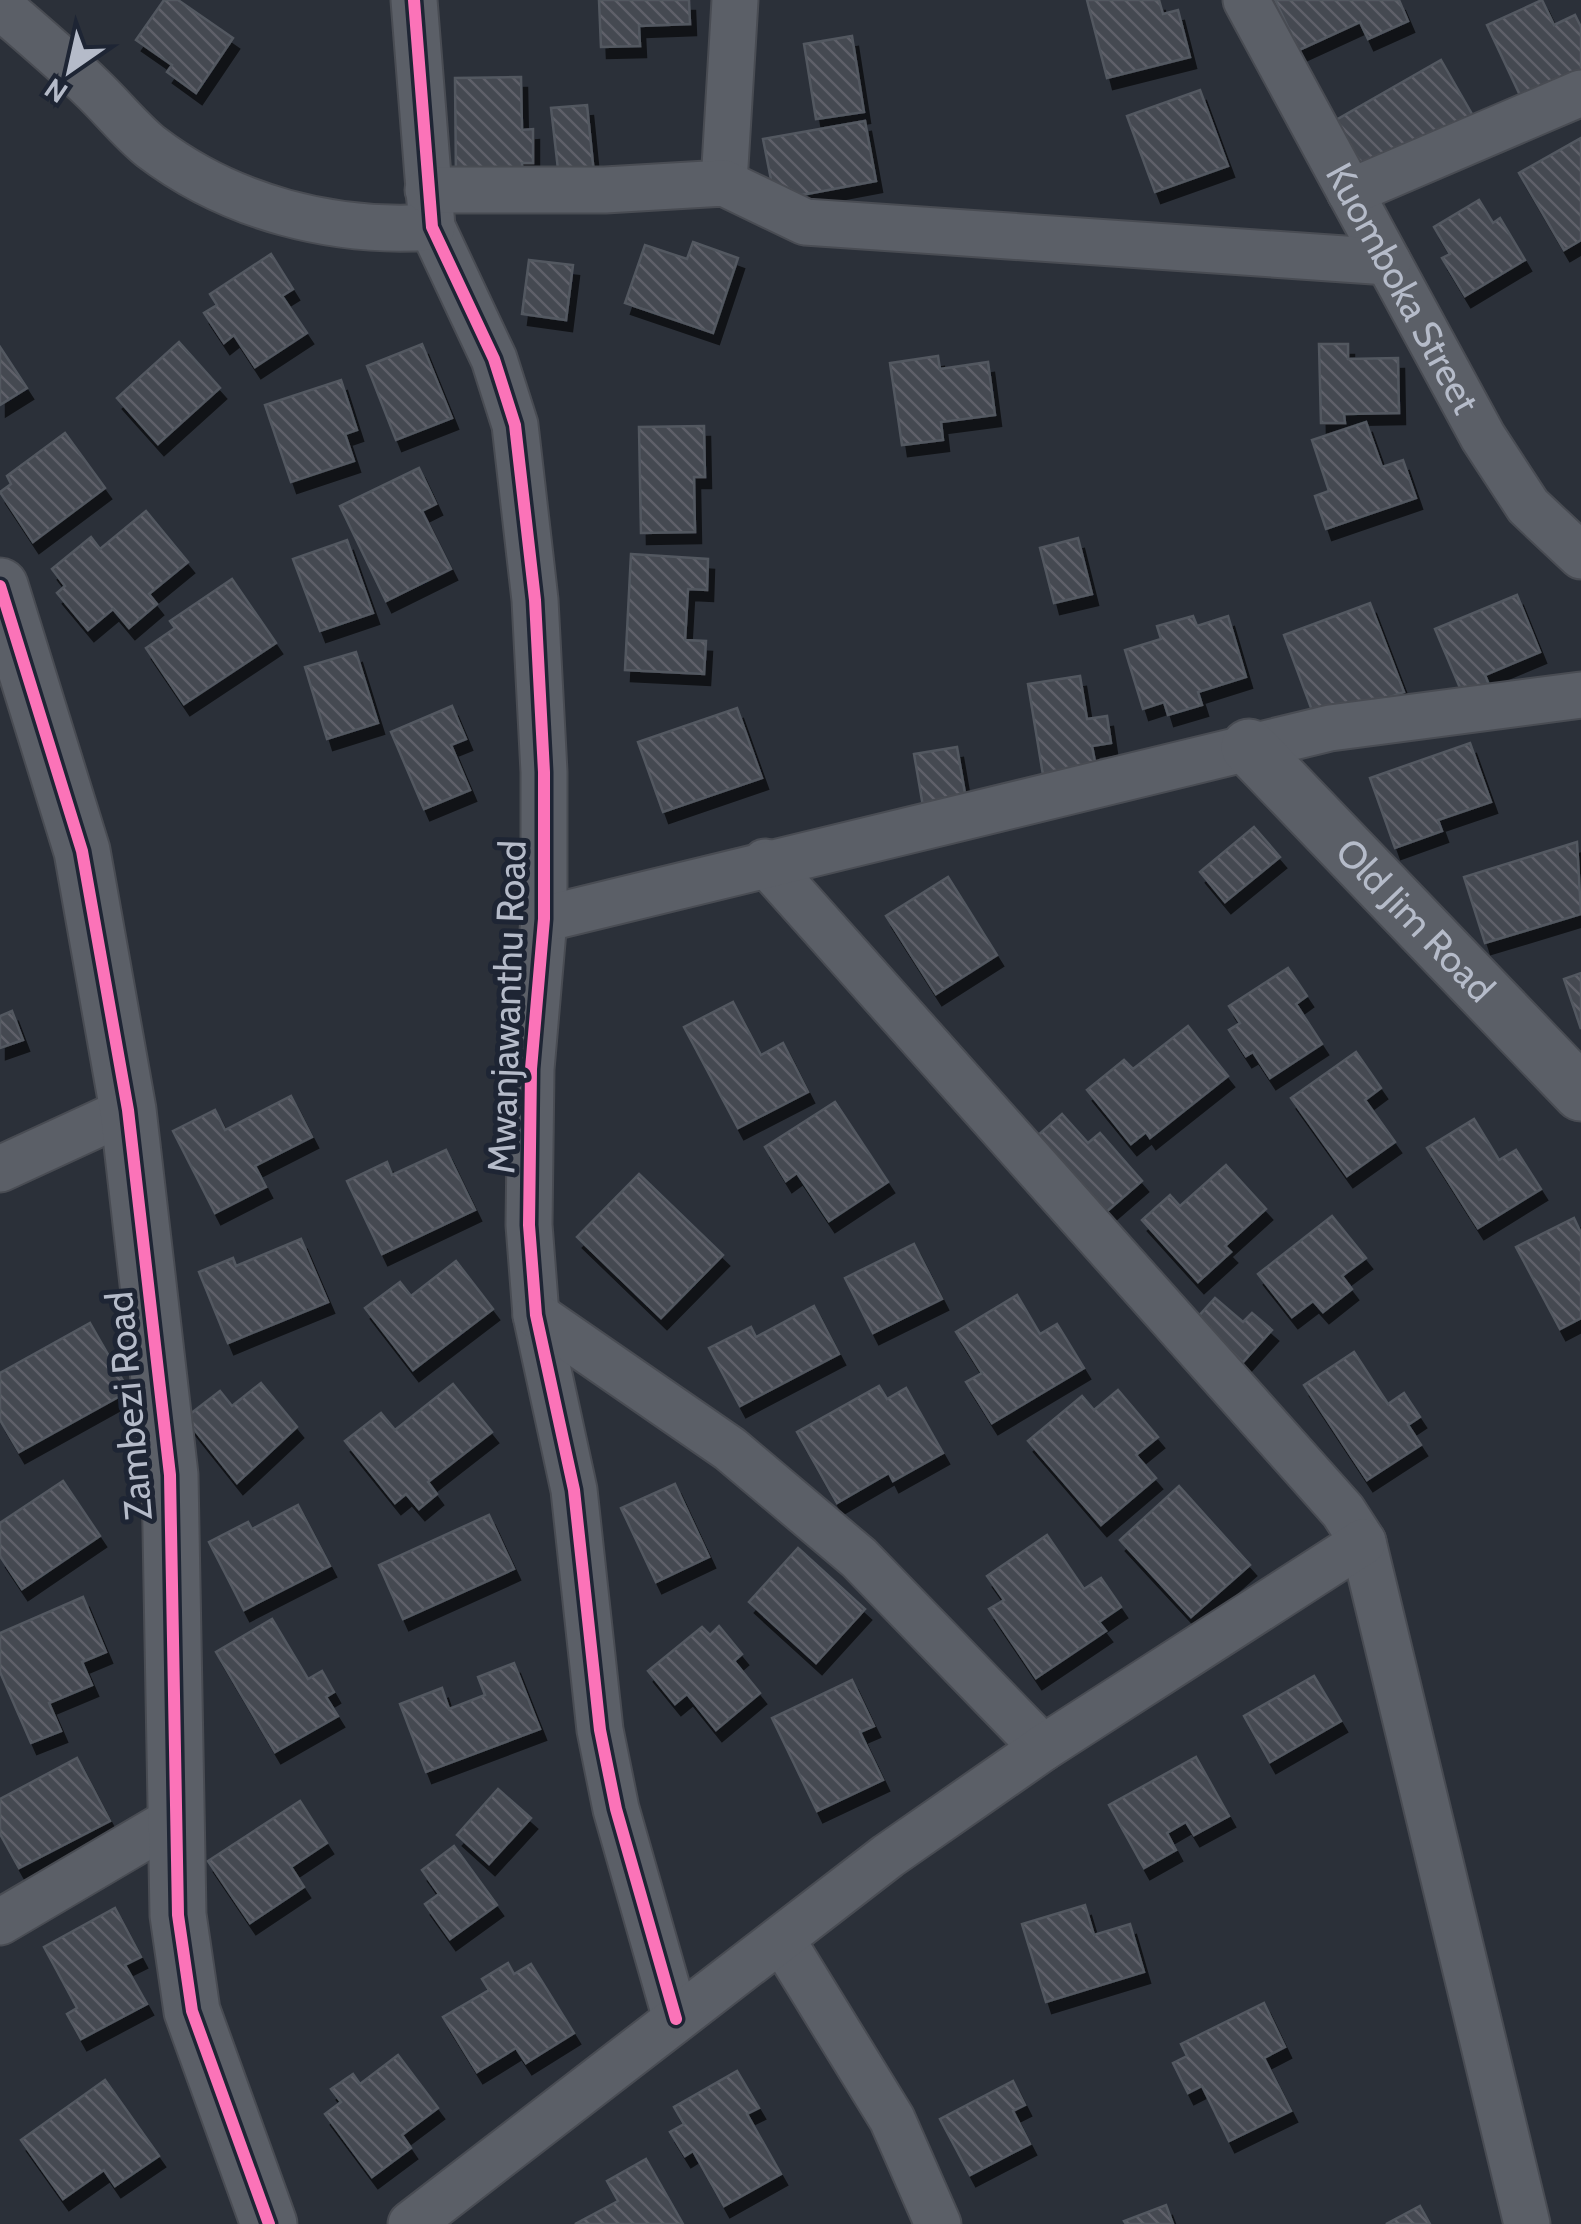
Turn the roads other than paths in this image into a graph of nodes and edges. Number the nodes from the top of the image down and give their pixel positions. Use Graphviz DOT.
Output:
graph roads {
  1 [pos="414,0"];
  2 [pos="734,0"];
  3 [pos="1246,0"];
  4 [pos="0,6"];
  5 [pos="1581,93"];
  6 [pos="724,184"];
  7 [pos="1350,192"];
  8 [pos="430,209"];
  9 [pos="1388,262"];
  10 [pos="1581,556"];
  11 [pos="0,586"];
  12 [pos="1581,695"];
  13 [pos="1249,748"];
  14 [pos="765,862"];
  15 [pos="544,919"];
  16 [pos="1581,1093"];
  17 [pos="128,1110"];
  18 [pos="0,1169"];
  19 [pos="536,1315"];
  20 [pos="1362,1542"];
  21 [pos="1042,1748"];
  22 [pos="175,1820"];
  23 [pos="0,1922"];
  24 [pos="782,1940"];
  25 [pos="676,2019"];
  26 [pos="269,2224"];
  27 [pos="411,2224"];
  28 [pos="938,2224"];
  29 [pos="1528,2224"];
  1 -- 8 [label="street, Mwanjawanthu Road"];
  2 -- 6 [label="street"];
  3 -- 7 [label="street, Kuomboka Street"];
  4 -- 8 [label="street"];
  5 -- 7 [label="street"];
  6 -- 8 [label="street"];
  6 -- 9 [label="street"];
  7 -- 9 [label="street, Kuomboka Street"];
  8 -- 15 [label="street, Mwanjawanthu Road"];
  9 -- 10 [label="street, Kuomboka Street"];
  11 -- 17 [label="street, Zambezi Road"];
  12 -- 13 [label="street"];
  13 -- 14 [label="street"];
  13 -- 16 [label="street, Old Jim Road"];
  14 -- 15 [label="street"];
  14 -- 20 [label="street"];
  15 -- 19 [label="street, Mwanjawanthu Road"];
  17 -- 18 [label="street"];
  17 -- 22 [label="street, Zambezi Road"];
  19 -- 21 [label="street"];
  19 -- 25 [label="street, Mwanjawanthu Road"];
  20 -- 21 [label="street"];
  20 -- 29 [label="street"];
  21 -- 24 [label="street"];
  22 -- 23 [label="street"];
  22 -- 26 [label="street, Zambezi Road"];
  24 -- 25 [label="street"];
  24 -- 28 [label="street"];
  25 -- 27 [label="street"];
}
